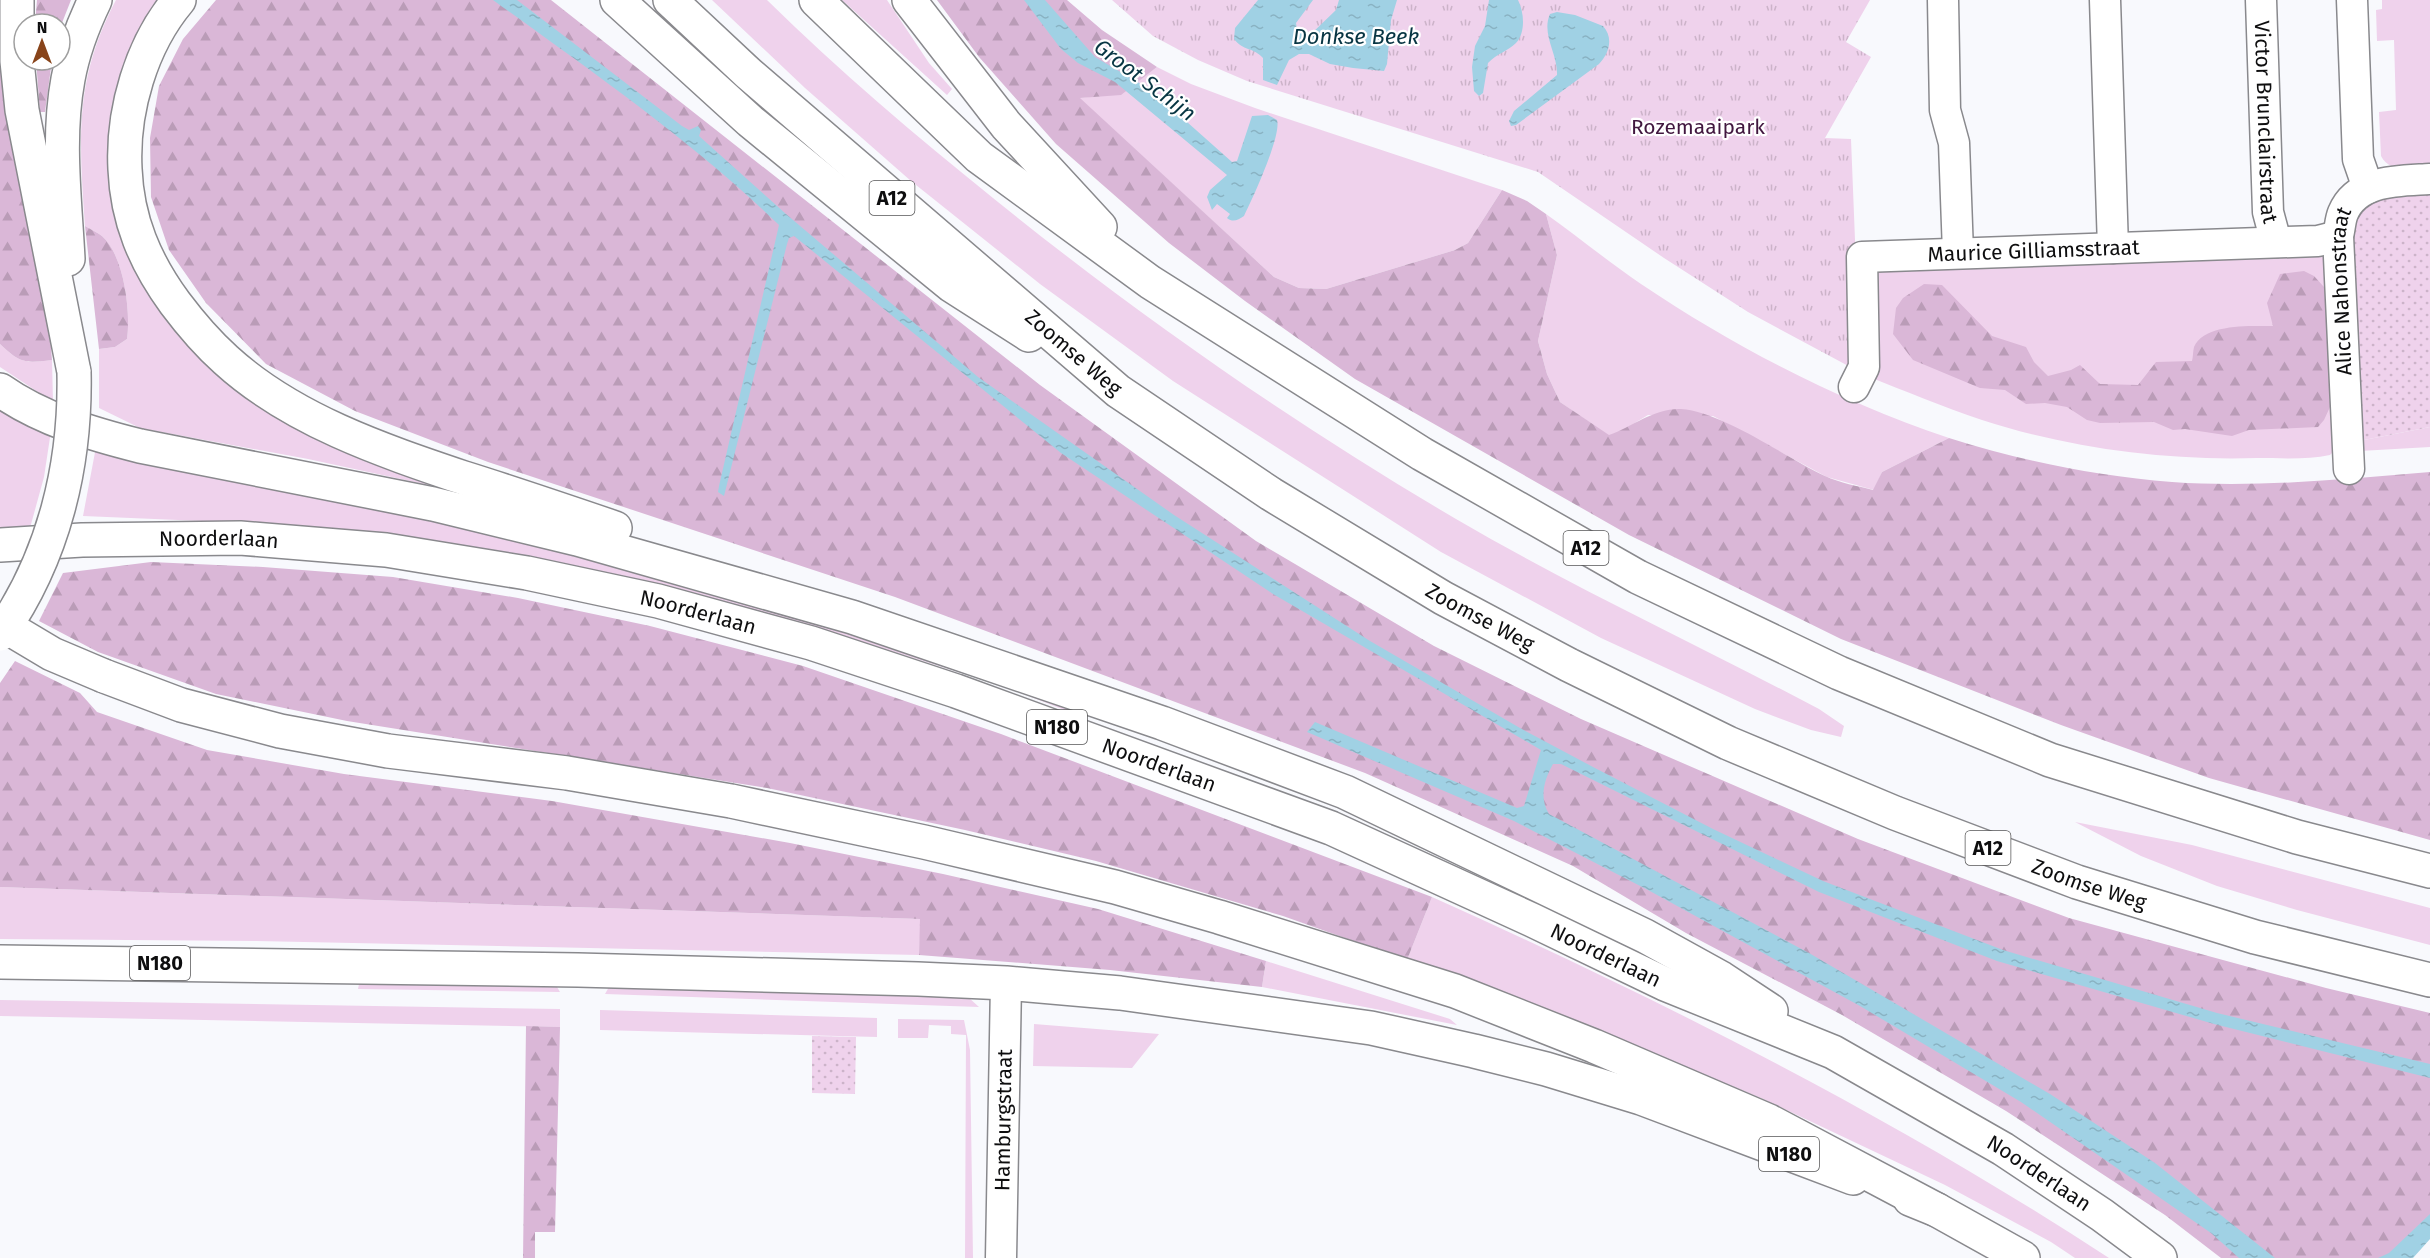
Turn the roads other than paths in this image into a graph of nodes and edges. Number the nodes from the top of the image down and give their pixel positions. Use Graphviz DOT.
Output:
graph roads {
  1 [pos="17,0"];
  2 [pos="95,0"];
  3 [pos="179,0"];
  4 [pos="598,0"];
  5 [pos="616,0"];
  6 [pos="670,0"];
  7 [pos="816,0"];
  8 [pos="909,0"];
  9 [pos="1943,0"];
  10 [pos="2105,0"];
  11 [pos="2261,0"];
  12 [pos="2352,0"];
  13 [pos="676,52"];
  14 [pos="2430,179"];
  15 [pos="2368,188"];
  16 [pos="2338,236"];
  17 [pos="2276,242"];
  18 [pos="2113,248"];
  19 [pos="1958,253"];
  20 [pos="1150,282"];
  21 [pos="74,372"];
  22 [pos="1854,387"];
  23 [pos="0,390"];
  24 [pos="1118,391"];
  25 [pos="2349,469"];
  26 [pos="0,544"];
  27 [pos="852,617"];
  28 [pos="0,623"];
  29 [pos="0,634"];
  30 [pos="2430,871"];
  31 [pos="0,962"];
  32 [pos="2430,980"];
  33 [pos="1006,983"];
  34 [pos="1833,1052"];
  35 [pos="1937,1210"];
  36 [pos="1001,1258"];
  37 [pos="2023,1258"];
  38 [pos="2160,1258"];
  1 -- 21 [label="main road"];
  2 -- 21 [label="main road"];
  3 -- 27 [label="main road"];
  4 -- 13 [label="main road"];
  5 -- 13 [label="main road"];
  6 -- 24 [label="main road, Zoomse Weg / A12"];
  7 -- 20 [label="main road, A12"];
  8 -- 20 [label="main road"];
  9 -- 19 [label="street"];
  10 -- 18 [label="street"];
  11 -- 17 [label="street, Victor Brunclairstraat"];
  12 -- 15 [label="street"];
  13 -- 24 [label="main road"];
  14 -- 15 [label="street, Alice Nahonstraat"];
  15 -- 16 [label="street, Alice Nahonstraat"];
  16 -- 17 [label="street, Maurice Gilliamsstraat"];
  16 -- 25 [label="street, Alice Nahonstraat"];
  17 -- 18 [label="street, Maurice Gilliamsstraat"];
  18 -- 19 [label="street, Maurice Gilliamsstraat"];
  19 -- 22 [label="street, Maurice Gilliamsstraat"];
  20 -- 30 [label="main road, A12"];
  21 -- 29 [label="main road, bridge"];
  23 -- 27 [label="main road"];
  24 -- 32 [label="main road, Zoomse Weg / A12"];
  26 -- 34 [label="main road, Noorderlaan / N180"];
  27 -- 34 [label="main road"];
  28 -- 35 [label="main road, bridge"];
  31 -- 33 [label="main road, N180"];
  33 -- 35 [label="main road, N180"];
  33 -- 36 [label="street, Hamburgstraat"];
  34 -- 38 [label="main road, Noorderlaan / N180"];
  35 -- 37 [label="main road, N180"];
}
